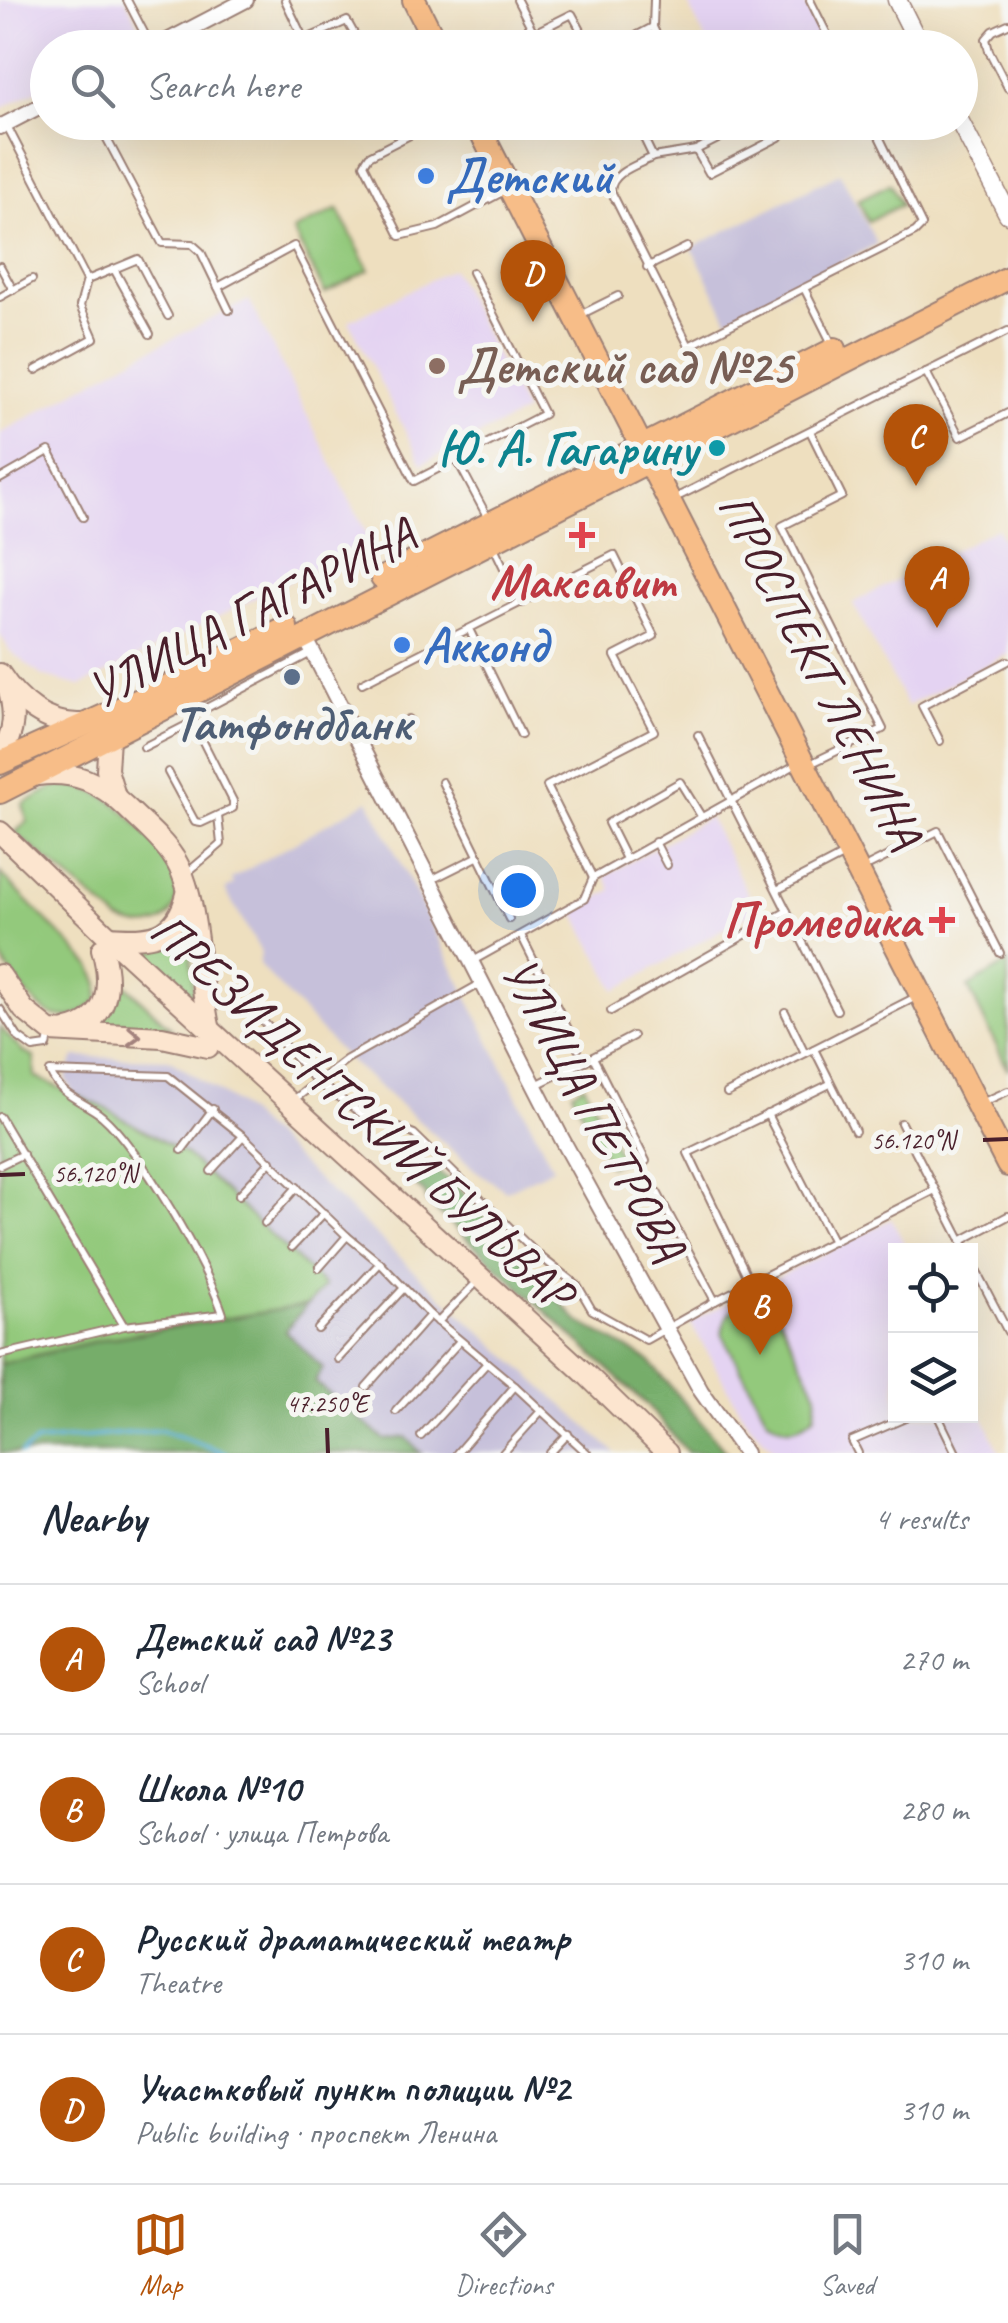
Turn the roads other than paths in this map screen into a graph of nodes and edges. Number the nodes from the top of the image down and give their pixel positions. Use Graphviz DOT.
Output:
graph roads {
  1 [pos="128,0"];
  2 [pos="285,0"];
  3 [pos="414,0"];
  4 [pos="426,0"];
  5 [pos="517,0"];
  6 [pos="654,0"];
  7 [pos="810,0"];
  8 [pos="242,1"];
  9 [pos="901,2"];
  10 [pos="1008,24"];
  11 [pos="653,27"];
  12 [pos="145,30"];
  13 [pos="187,30"];
  14 [pos="299,30"];
  15 [pos="327,30"];
  16 [pos="353,30"];
  17 [pos="429,30"];
  18 [pos="441,30"];
  19 [pos="532,30"];
  20 [pos="540,30"];
  21 [pos="581,30"];
  22 [pos="647,30"];
  23 [pos="654,30"];
  24 [pos="825,30"];
  25 [pos="913,30"];
  26 [pos="1008,88"];
  27 [pos="30,112"];
  28 [pos="3,126"];
  29 [pos="108,140"];
  30 [pos="401,140"];
  31 [pos="485,140"];
  32 [pos="498,140"];
  33 [pos="645,140"];
  34 [pos="716,140"];
  35 [pos="772,140"];
  36 [pos="881,140"];
  37 [pos="971,140"];
  38 [pos="696,150"];
  39 [pos="653,157"];
  40 [pos="510,188"];
  41 [pos="1008,214"];
  42 [pos="686,248"];
  43 [pos="1008,262"];
  44 [pos="0,266"];
  45 [pos="647,266"];
  46 [pos="114,269"];
  47 [pos="472,272"];
  48 [pos="1008,278"];
  49 [pos="32,279"];
  50 [pos="654,279"];
  51 [pos="87,280"];
  52 [pos="644,284"];
  53 [pos="218,287"];
  54 [pos="804,288"];
  55 [pos="12,290"];
  56 [pos="618,296"];
  57 [pos="0,297"];
  58 [pos="229,310"];
  59 [pos="586,312"];
  60 [pos="168,316"];
  61 [pos="1008,330"];
  62 [pos="150,334"];
  63 [pos="834,350"];
  64 [pos="36,370"];
  65 [pos="926,372"];
  66 [pos="1008,413"];
  67 [pos="810,430"];
  68 [pos="651,451"];
  69 [pos="457,460"];
  70 [pos="0,479"];
  71 [pos="681,495"];
  72 [pos="83,518"];
  73 [pos="491,532"];
  74 [pos="504,568"];
  75 [pos="516,591"];
  76 [pos="522,603"];
  77 [pos="469,629"];
  78 [pos="305,636"];
  79 [pos="1008,661"];
  80 [pos="4,680"];
  81 [pos="362,683"];
  82 [pos="409,719"];
  83 [pos="193,722"];
  84 [pos="82,724"];
  85 [pos="522,734"];
  86 [pos="698,735"];
  87 [pos="110,737"];
  88 [pos="940,742"];
  89 [pos="360,745"];
  90 [pos="144,748"];
  91 [pos="0,753"];
  92 [pos="809,761"];
  93 [pos="0,763"];
  94 [pos="168,772"];
  95 [pos="30,776"];
  96 [pos="442,782"];
  97 [pos="0,792"];
  98 [pos="116,798"];
  99 [pos="730,798"];
  100 [pos="218,816"];
  101 [pos="701,816"];
  102 [pos="3,841"];
  103 [pos="655,842"];
  104 [pos="477,858"];
  105 [pos="626,858"];
  106 [pos="860,858"];
  107 [pos="667,866"];
  108 [pos="592,878"];
  109 [pos="430,881"];
  110 [pos="185,884"];
  111 [pos="777,890"];
  112 [pos="787,911"];
  113 [pos="509,920"];
  114 [pos="521,935"];
  115 [pos="105,943"];
  116 [pos="1000,953"];
  117 [pos="470,962"];
  118 [pos="0,975"];
  119 [pos="482,983"];
  120 [pos="921,994"];
  121 [pos="0,1009"];
  122 [pos="611,1010"];
  123 [pos="837,1010"];
  124 [pos="254,1011"];
  125 [pos="784,1012"];
  126 [pos="55,1031"];
  127 [pos="633,1036"];
  128 [pos="209,1039"];
  129 [pos="578,1049"];
  130 [pos="809,1051"];
  131 [pos="593,1056"];
  132 [pos="317,1082"];
  133 [pos="830,1084"];
  134 [pos="535,1086"];
  135 [pos="727,1093"];
  136 [pos="998,1096"];
  137 [pos="290,1103"];
  138 [pos="213,1109"];
  139 [pos="767,1114"];
  140 [pos="0,1117"];
  141 [pos="901,1122"];
  142 [pos="854,1131"];
  143 [pos="243,1136"];
  144 [pos="1008,1138"];
  145 [pos="182,1150"];
  146 [pos="23,1154"];
  147 [pos="646,1160"];
  148 [pos="271,1161"];
  149 [pos="1008,1165"];
  150 [pos="0,1166"];
  151 [pos="211,1171"];
  152 [pos="297,1187"];
  153 [pos="935,1190"];
  154 [pos="657,1192"];
  155 [pos="239,1195"];
  156 [pos="324,1212"];
  157 [pos="1008,1216"];
  158 [pos="264,1223"];
  159 [pos="347,1236"];
  160 [pos="961,1241"];
  161 [pos="833,1243"];
  162 [pos="292,1247"];
  163 [pos="380,1263"];
  164 [pos="319,1268"];
  165 [pos="978,1274"];
  166 [pos="751,1284"];
  167 [pos="472,1286"];
  168 [pos="403,1289"];
  169 [pos="714,1301"];
  170 [pos="430,1315"];
  171 [pos="438,1322"];
  172 [pos="124,1326"];
  173 [pos="318,1329"];
  174 [pos="667,1329"];
  175 [pos="1008,1332"];
  176 [pos="459,1342"];
  177 [pos="0,1354"];
  178 [pos="338,1359"];
  179 [pos="487,1363"];
  180 [pos="515,1386"];
  181 [pos="366,1387"];
  182 [pos="396,1410"];
  183 [pos="541,1411"];
  184 [pos="894,1423"];
  185 [pos="941,1423"];
  186 [pos="568,1434"];
  187 [pos="421,1436"];
  188 [pos="457,1453"];
  189 [pos="503,1453"];
  190 [pos="550,1453"];
  191 [pos="588,1453"];
  192 [pos="651,1453"];
  193 [pos="667,1453"];
  194 [pos="745,1453"];
  195 [pos="858,1453"];
  196 [pos="956,1453"];
  1 -- 12 [label="lane"];
  2 -- 14 [label="lane"];
  3 -- 17 [label="main road"];
  4 -- 18 [label="main road"];
  5 -- 19 [label="lane"];
  6 -- 11 [label="lane"];
  7 -- 24 [label="lane"];
  8 -- 13 [label="street"];
  9 -- 25 [label="street"];
  10 -- 26 [label="lane"];
  11 -- 22 [label="lane"];
  11 -- 23 [label="lane"];
  15 -- 16 [label="lane"];
  20 -- 21 [label="lane"];
  27 -- 28 [label="street"];
  28 -- 51 [label="lane"];
  29 -- 53 [label="lane"];
  30 -- 40 [label="lane"];
  31 -- 40 [label="main road, ПРОСПЕКТ ЛЕНИНА"];
  32 -- 59 [label="main road, ПРОСПЕКТ ЛЕНИНА"];
  33 -- 39 [label="lane"];
  34 -- 38 [label="lane"];
  35 -- 38 [label="lane"];
  36 -- 54 [label="lane"];
  37 -- 41 [label="street"];
  38 -- 39 [label="lane"];
  39 -- 45 [label="lane"];
  40 -- 68 [label="main road, ПРОСПЕКТ ЛЕНИНА"];
  42 -- 45 [label="lane"];
  43 -- 63 [label="main road, УЛИЦА ГАГАРИНА"];
  44 -- 55 [label="lane"];
  45 -- 50 [label="lane"];
  46 -- 51 [label="lane"];
  46 -- 60 [label="lane"];
  46 -- 62 [label="lane"];
  47 -- 69 [label="lane"];
  48 -- 68 [label="main road, УЛИЦА ГАГАРИНА"];
  49 -- 55 [label="lane"];
  50 -- 52 [label="lane"];
  50 -- 54 [label="lane"];
  51 -- 64 [label="lane"];
  53 -- 58 [label="lane"];
  53 -- 69 [label="lane"];
  54 -- 63 [label="lane"];
  55 -- 57 [label="lane"];
  56 -- 59 [label="lane"];
  59 -- 68 [label="main road, ПРОСПЕКТ ЛЕНИНА"];
  61 -- 65 [label="lane"];
  63 -- 68 [label="main road, УЛИЦА ГАГАРИНА"];
  65 -- 66 [label="lane"];
  65 -- 67 [label="lane"];
  67 -- 71 [label="lane"];
  67 -- 92 [label="lane"];
  68 -- 71 [label="main road, ПРОСПЕКТ ЛЕНИНА"];
  68 -- 73 [label="main road, УЛИЦА ГАГАРИНА"];
  68 -- 92 [label="main road, ПРОСПЕКТ ЛЕНИНА"];
  69 -- 73 [label="lane"];
  70 -- 72 [label="lane"];
  71 -- 92 [label="main road, ПРОСПЕКТ ЛЕНИНА"];
  73 -- 74 [label="lane"];
  73 -- 78 [label="main road, УЛИЦА ГАГАРИНА"];
  75 -- 76 [label="lane"];
  76 -- 77 [label="lane"];
  76 -- 108 [label="lane"];
  77 -- 81 [label="lane"];
  77 -- 85 [label="lane"];
  78 -- 83 [label="lane"];
  78 -- 84 [label="main road, УЛИЦА ГАГАРИНА"];
  78 -- 87 [label="main road, УЛИЦА ГАГАРИНА"];
  78 -- 89 [label="street, УЛИЦА ПЕТРОВА"];
  79 -- 88 [label="lane"];
  80 -- 84 [label="main road"];
  80 -- 91 [label="main road"];
  82 -- 89 [label="lane"];
  83 -- 90 [label="lane"];
  83 -- 100 [label="lane"];
  84 -- 93 [label="main road, УЛИЦА ГАГАРИНА"];
  86 -- 99 [label="lane"];
  87 -- 95 [label="main road, УЛИЦА ГАГАРИНА"];
  87 -- 98 [label="main road"];
  89 -- 109 [label="street, УЛИЦА ПЕТРОВА"];
  92 -- 99 [label="lane"];
  92 -- 106 [label="main road, ПРОСПЕКТ ЛЕНИНА"];
  94 -- 100 [label="lane"];
  95 -- 97 [label="main road, УЛИЦА ГАГАРИНА"];
  95 -- 98 [label="main road"];
  96 -- 104 [label="lane"];
  98 -- 110 [label="main road"];
  99 -- 101 [label="lane"];
  99 -- 111 [label="lane"];
  100 -- 110 [label="lane"];
  101 -- 103 [label="lane"];
  101 -- 105 [label="lane"];
  102 -- 115 [label="main road, ПРЕЗИДЕНТСКИЙ БУЛЬВАР"];
  103 -- 105 [label="lane"];
  103 -- 107 [label="lane"];
  104 -- 109 [label="lane"];
  104 -- 113 [label="lane"];
  105 -- 108 [label="lane"];
  106 -- 111 [label="lane"];
  106 -- 116 [label="lane"];
  106 -- 120 [label="main road, ПРОСПЕКТ ЛЕНИНА"];
  106 -- 136 [label="main road, ПРОСПЕКТ ЛЕНИНА"];
  108 -- 114 [label="lane"];
  109 -- 117 [label="street, УЛИЦА ПЕТРОВА"];
  110 -- 115 [label="main road"];
  110 -- 128 [label="main road"];
  111 -- 112 [label="lane"];
  112 -- 122 [label="lane"];
  112 -- 123 [label="lane"];
  114 -- 117 [label="lane"];
  114 -- 129 [label="lane"];
  115 -- 126 [label="main road"];
  115 -- 128 [label="main road, ПРЕЗИДЕНТСКИЙ БУЛЬВАР"];
  117 -- 119 [label="street, УЛИЦА ПЕТРОВА"];
  118 -- 126 [label="main road"];
  119 -- 132 [label="lane"];
  119 -- 134 [label="street, УЛИЦА ПЕТРОВА"];
  120 -- 130 [label="lane"];
  120 -- 149 [label="main road, ПРОСПЕКТ ЛЕНИНА"];
  121 -- 126 [label="lane"];
  124 -- 132 [label="lane"];
  125 -- 130 [label="lane"];
  126 -- 128 [label="main road, one-way"];
  127 -- 131 [label="lane"];
  128 -- 137 [label="main road, ПРЕЗИДЕНТСКИЙ БУЛЬВАР"];
  128 -- 167 [label="main road, ПРЕЗИДЕНТСКИЙ БУЛЬВАР"];
  130 -- 133 [label="lane"];
  130 -- 135 [label="lane"];
  131 -- 134 [label="lane"];
  131 -- 147 [label="lane"];
  132 -- 137 [label="lane"];
  132 -- 174 [label="lane"];
  133 -- 139 [label="lane"];
  133 -- 142 [label="lane"];
  134 -- 174 [label="street, УЛИЦА ПЕТРОВА"];
  136 -- 144 [label="main road, ПРОСПЕКТ ЛЕНИНА"];
  137 -- 193 [label="main road, ПРЕЗИДЕНТСКИЙ БУЛЬВАР"];
  138 -- 143 [label="lane"];
  138 -- 145 [label="lane"];
  138 -- 172 [label="lane"];
  139 -- 161 [label="lane"];
  139 -- 166 [label="lane"];
  140 -- 146 [label="lane"];
  141 -- 153 [label="lane"];
  143 -- 148 [label="lane"];
  143 -- 151 [label="lane"];
  146 -- 150 [label="lane"];
  146 -- 172 [label="lane"];
  148 -- 152 [label="lane"];
  148 -- 155 [label="lane"];
  152 -- 156 [label="lane"];
  152 -- 158 [label="lane"];
  153 -- 160 [label="lane"];
  153 -- 161 [label="lane"];
  154 -- 169 [label="lane"];
  156 -- 159 [label="lane"];
  156 -- 162 [label="lane"];
  157 -- 160 [label="lane"];
  159 -- 163 [label="lane"];
  159 -- 164 [label="lane"];
  161 -- 166 [label="lane"];
  163 -- 168 [label="lane"];
  163 -- 173 [label="lane"];
  165 -- 175 [label="lane"];
  166 -- 169 [label="lane"];
  167 -- 171 [label="lane"];
  167 -- 192 [label="main road, ПРЕЗИДЕНТСКИЙ БУЛЬВАР"];
  168 -- 170 [label="lane"];
  168 -- 178 [label="lane"];
  169 -- 174 [label="lane"];
  170 -- 171 [label="lane"];
  170 -- 181 [label="lane"];
  171 -- 176 [label="lane"];
  172 -- 177 [label="lane"];
  174 -- 194 [label="street, УЛИЦА ПЕТРОВА"];
  176 -- 179 [label="lane"];
  176 -- 182 [label="lane"];
  179 -- 180 [label="lane"];
  179 -- 187 [label="lane"];
  180 -- 183 [label="lane"];
  180 -- 188 [label="lane"];
  183 -- 186 [label="lane"];
  183 -- 189 [label="lane"];
  184 -- 195 [label="lane"];
  185 -- 196 [label="lane"];
  186 -- 190 [label="lane"];
  186 -- 191 [label="lane"];
}
